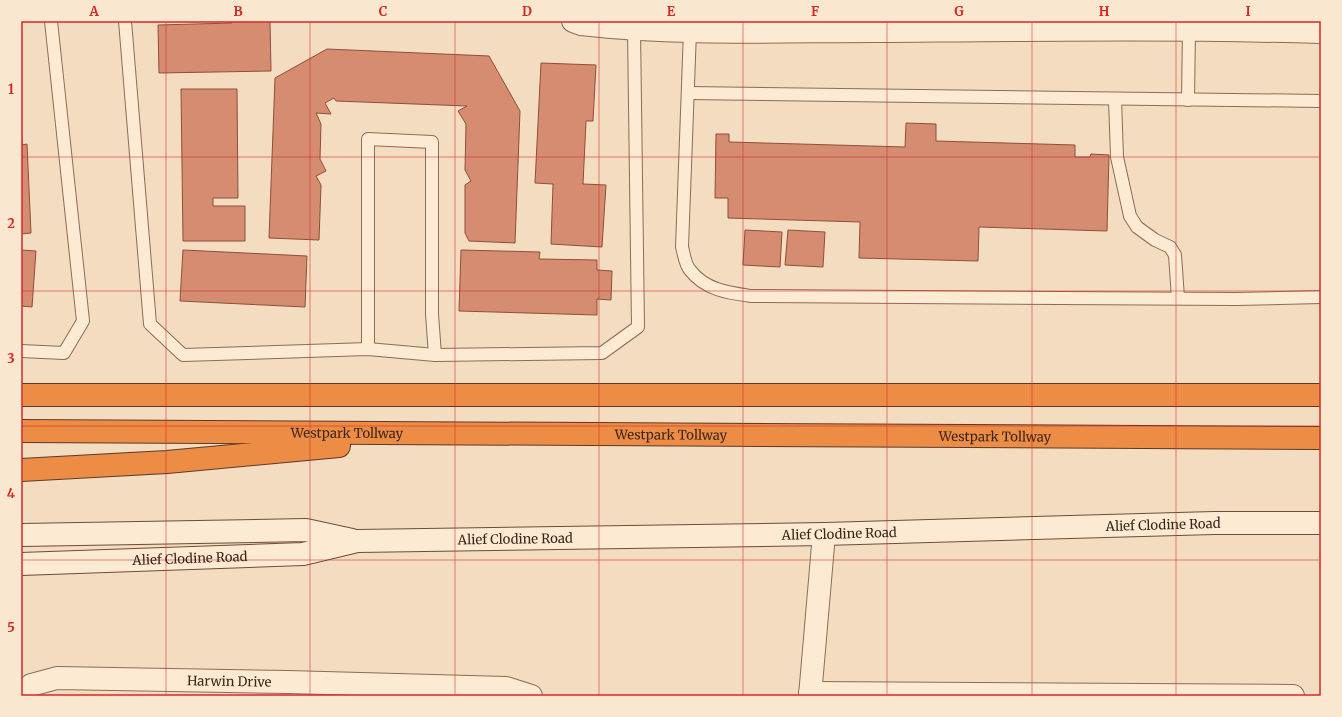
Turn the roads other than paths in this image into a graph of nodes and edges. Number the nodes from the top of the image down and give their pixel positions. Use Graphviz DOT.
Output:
graph roads {
  1 [pos="51,21"];
  2 [pos="125,21"];
  3 [pos="573,21"];
  4 [pos="1203,26"];
  5 [pos="634,30"];
  6 [pos="690,31"];
  7 [pos="1321,32"];
  8 [pos="688,93"];
  9 [pos="1115,99"];
  10 [pos="1188,100"];
  11 [pos="1321,101"];
  12 [pos="1321,297"];
  13 [pos="1178,298"];
  14 [pos="368,350"];
  15 [pos="21,351"];
  16 [pos="435,355"];
  17 [pos="21,395"];
  18 [pos="1321,395"];
  19 [pos="21,431"];
  20 [pos="466,434"];
  21 [pos="1321,438"];
  22 [pos="21,470"];
  23 [pos="1321,523"];
  24 [pos="824,534"];
  25 [pos="21,535"];
  26 [pos="357,541"];
  27 [pos="21,564"];
  28 [pos="810,694"];
  29 [pos="21,696"];
  30 [pos="531,696"];
  31 [pos="1253,696"];
  32 [pos="1293,696"];
  1 -- 15 [label="lane"];
  2 -- 14 [label="lane"];
  3 -- 5 [label="street"];
  4 -- 6 [label="street"];
  4 -- 7 [label="street"];
  4 -- 10 [label="lane"];
  5 -- 6 [label="street"];
  5 -- 16 [label="lane"];
  6 -- 8 [label="lane"];
  8 -- 9 [label="lane"];
  8 -- 13 [label="lane"];
  9 -- 10 [label="lane"];
  9 -- 13 [label="lane"];
  10 -- 11 [label="lane"];
  12 -- 13 [label="lane"];
  14 -- 16 [label="lane"];
  14 -- 16 [label="lane"];
  17 -- 18 [label="highway"];
  19 -- 20 [label="highway, Westpark Tollway"];
  20 -- 21 [label="highway, Westpark Tollway"];
  20 -- 22 [label="highway"];
  23 -- 24 [label="street, Alief Clodine Road"];
  24 -- 26 [label="street, Alief Clodine Road"];
  24 -- 28 [label="street"];
  25 -- 26 [label="street, Alief Clodine Road"];
  26 -- 27 [label="street, Alief Clodine Road"];
  28 -- 31 [label="street"];
  29 -- 30 [label="street, Harwin Drive"];
  31 -- 32 [label="street"];
}
